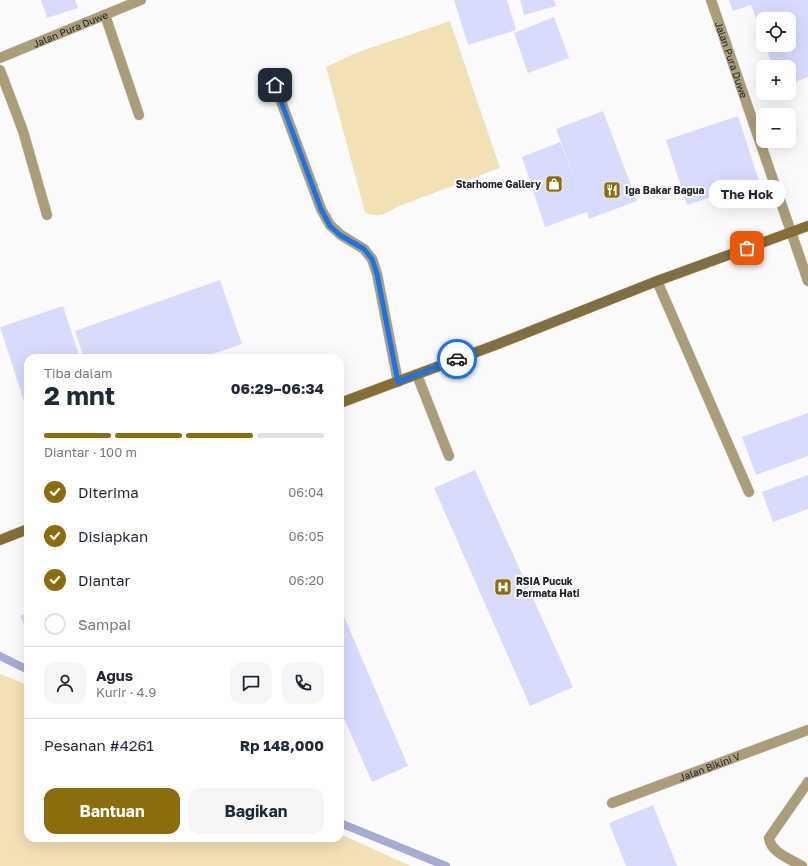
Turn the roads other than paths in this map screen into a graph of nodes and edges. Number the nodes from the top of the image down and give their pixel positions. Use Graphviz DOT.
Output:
graph roads {
  1 [pos="141,0"];
  2 [pos="711,0"];
  3 [pos="105,15"];
  4 [pos="0,58"];
  5 [pos="0,70"];
  6 [pos="275,85"];
  7 [pos="139,115"];
  8 [pos="47,215"];
  9 [pos="808,226"];
  10 [pos="791,232"];
  11 [pos="657,281"];
  12 [pos="808,281"];
  13 [pos="416,375"];
  14 [pos="398,382"];
  15 [pos="344,402"];
  16 [pos="449,456"];
  17 [pos="749,492"];
  18 [pos="24,531"];
  19 [pos="0,540"];
  20 [pos="808,730"];
  21 [pos="808,782"];
  22 [pos="612,803"];
  23 [pos="802,866"];
  1 -- 3 [label="street, Jalan Pura Duwe"];
  2 -- 10 [label="street, Jalan Pura Duwe"];
  3 -- 4 [label="street, Jalan Pura Duwe"];
  3 -- 7 [label="street"];
  5 -- 8 [label="street"];
  6 -- 14 [label="street"];
  9 -- 10 [label="main road"];
  10 -- 11 [label="main road"];
  10 -- 12 [label="street, Jalan Pura Duwe"];
  11 -- 13 [label="main road"];
  11 -- 17 [label="street"];
  13 -- 14 [label="main road"];
  13 -- 16 [label="street"];
  14 -- 15 [label="main road"];
  18 -- 19 [label="main road"];
  20 -- 22 [label="street, Jalan Bikini V"];
  21 -- 23 [label="street"];
}
